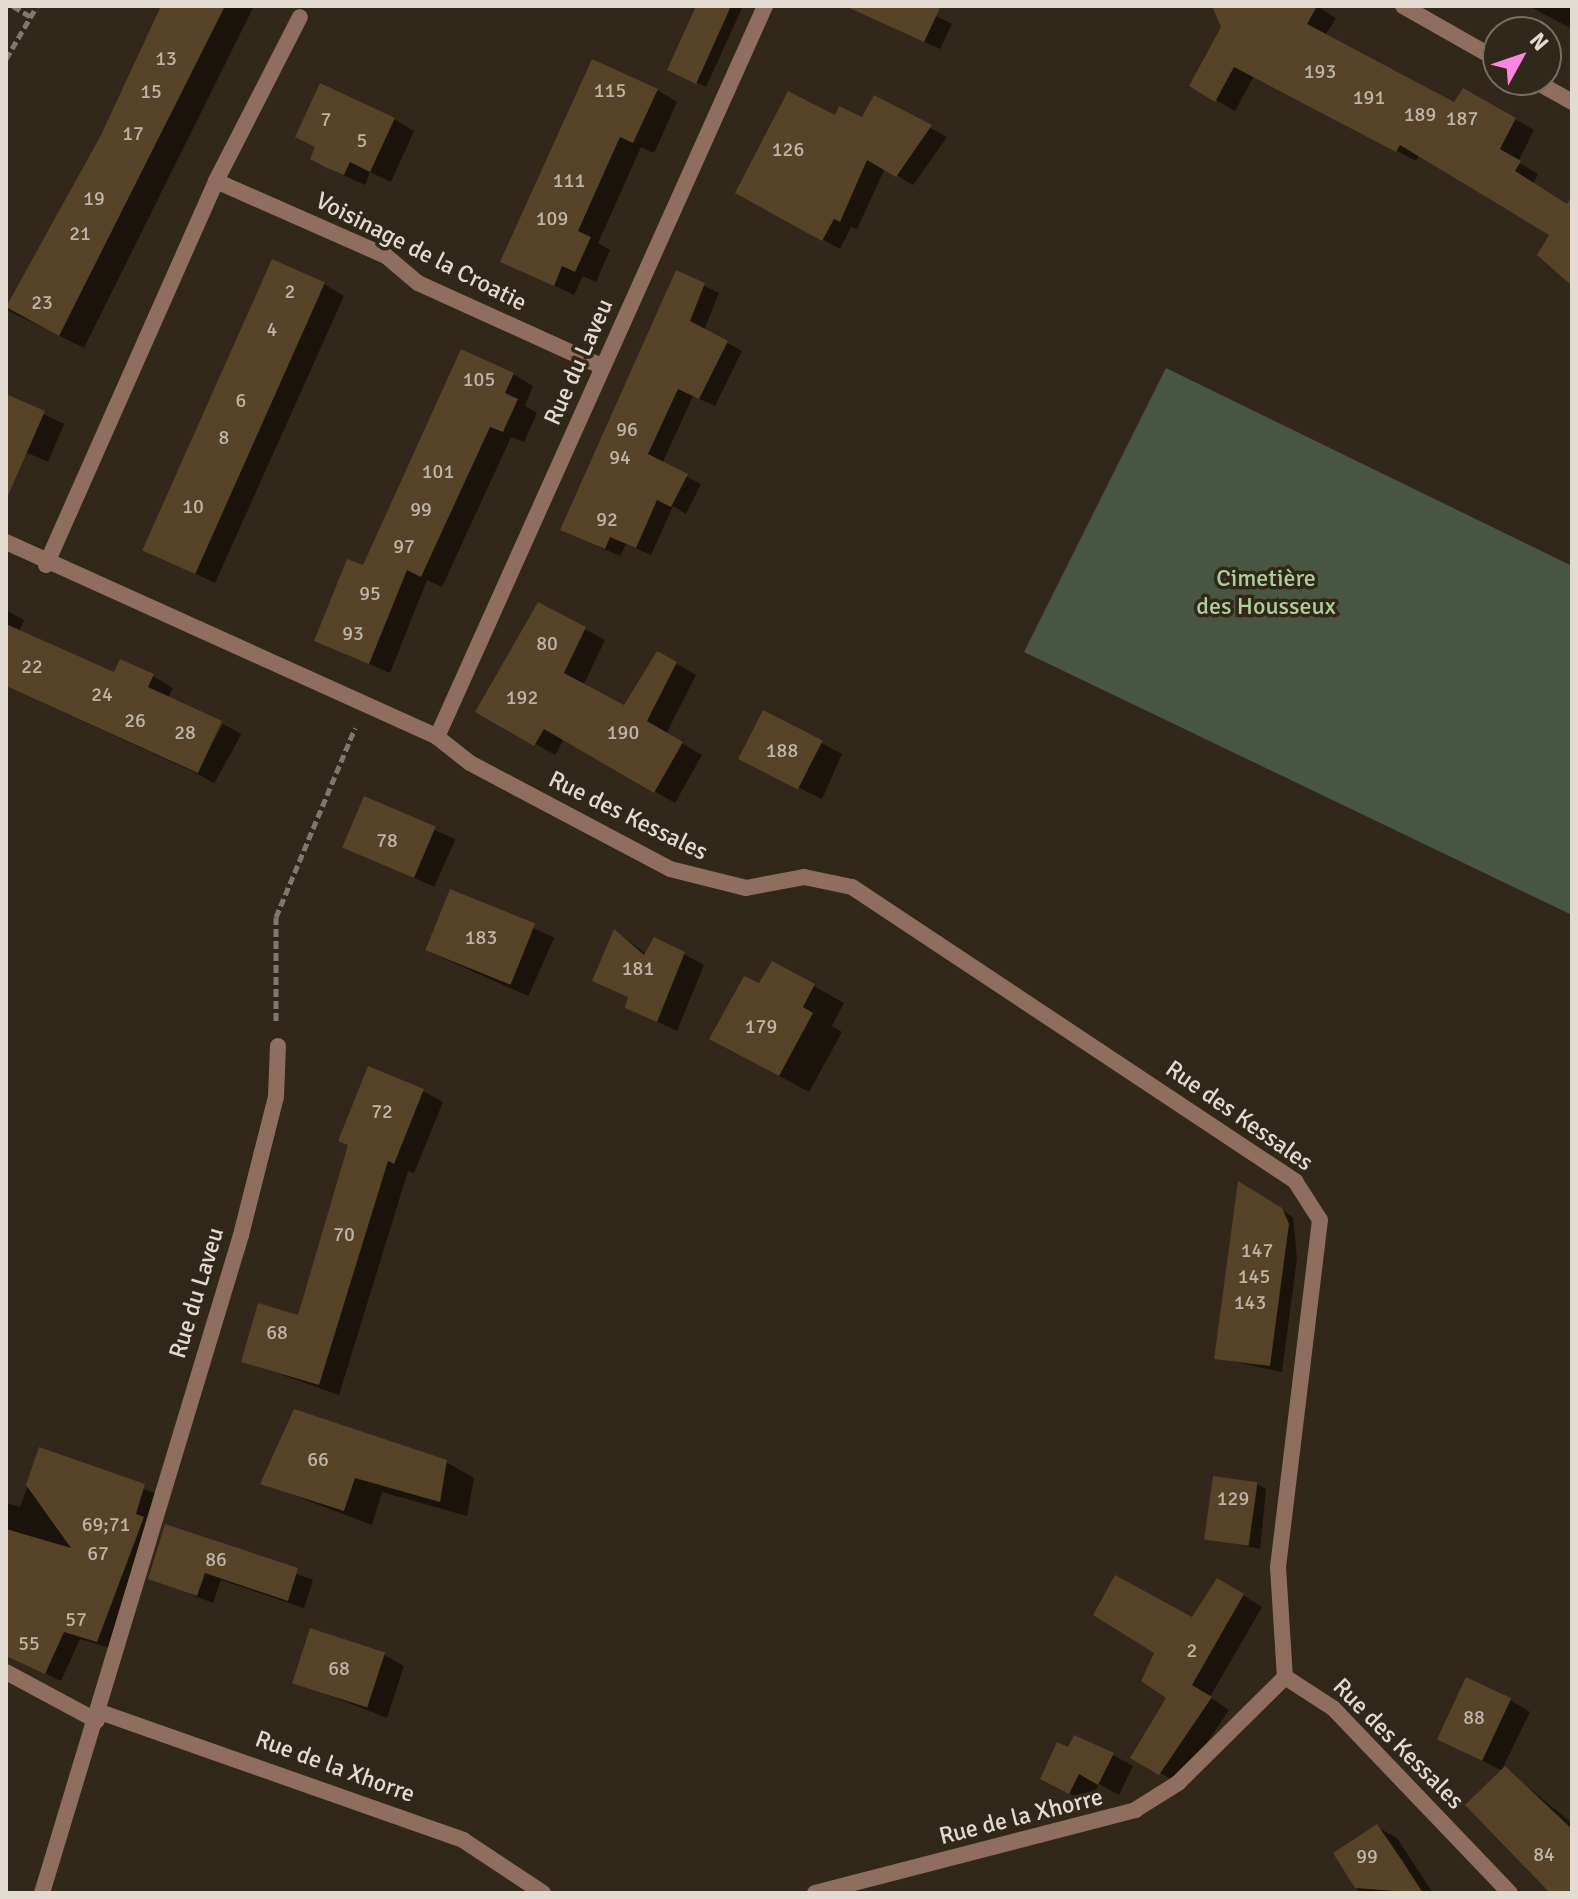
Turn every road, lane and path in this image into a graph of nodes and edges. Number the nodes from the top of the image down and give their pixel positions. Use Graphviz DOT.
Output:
graph roads {
  1 [pos="13,6"];
  2 [pos="37,6"];
  3 [pos="765,6"];
  4 [pos="1403,6"];
  5 [pos="31,17"];
  6 [pos="300,17"];
  7 [pos="1482,51"];
  8 [pos="6,59"];
  9 [pos="216,181"];
  10 [pos="603,367"];
  11 [pos="6,542"];
  12 [pos="46,565"];
  13 [pos="363,707"];
  14 [pos="437,737"];
  15 [pos="278,1046"];
  16 [pos="6,1672"];
  17 [pos="1285,1677"];
  18 [pos="98,1716"];
  19 [pos="42,1893"];
  20 [pos="543,1893"];
  21 [pos="815,1893"];
  22 [pos="1510,1893"];
  1 -- 5 [label="path"];
  2 -- 5 [label="path"];
  3 -- 10 [label="street, Rue du Laveu"];
  4 -- 7 [label="street"];
  5 -- 8 [label="path"];
  6 -- 9 [label="street"];
  9 -- 10 [label="street, Voisinage de la Croatie"];
  9 -- 12 [label="street"];
  10 -- 14 [label="street, Rue du Laveu"];
  11 -- 12 [label="street"];
  12 -- 13 [label="street"];
  13 -- 14 [label="street"];
  13 -- 15 [label="path"];
  14 -- 17 [label="street, Rue des Kessales"];
  15 -- 18 [label="street, Rue du Laveu"];
  16 -- 18 [label="street, Rue de la Xhorre"];
  17 -- 21 [label="street, Rue de la Xhorre"];
  17 -- 22 [label="street, Rue des Kessales"];
  18 -- 19 [label="street, Rue du Laveu"];
  18 -- 20 [label="street, Rue de la Xhorre"];
}
